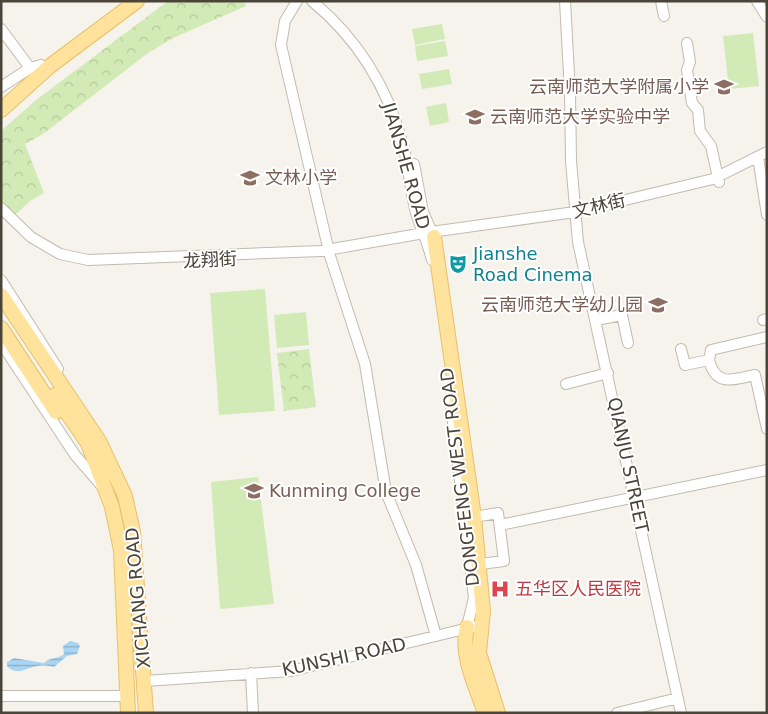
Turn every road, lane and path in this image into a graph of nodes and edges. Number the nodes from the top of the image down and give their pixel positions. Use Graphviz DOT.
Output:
graph roads {
  1 [pos="124,1"];
  2 [pos="137,1"];
  3 [pos="297,1"];
  4 [pos="312,1"];
  5 [pos="323,1"];
  6 [pos="565,1"];
  7 [pos="662,1"];
  8 [pos="757,1"];
  9 [pos="664,16"];
  10 [pos="767,17"];
  11 [pos="1,29"];
  12 [pos="687,43"];
  13 [pos="35,67"];
  14 [pos="1,87"];
  15 [pos="10,95"];
  16 [pos="1,110"];
  17 [pos="763,157"];
  18 [pos="718,179"];
  19 [pos="1,208"];
  20 [pos="575,215"];
  21 [pos="767,215"];
  22 [pos="1,216"];
  23 [pos="429,235"];
  24 [pos="330,253"];
  25 [pos="1,280"];
  26 [pos="1,295"];
  27 [pos="1,312"];
  28 [pos="596,320"];
  29 [pos="1,328"];
  30 [pos="767,337"];
  31 [pos="1,342"];
  32 [pos="628,343"];
  33 [pos="681,349"];
  34 [pos="709,360"];
  35 [pos="608,374"];
  36 [pos="566,384"];
  37 [pos="767,429"];
  38 [pos="89,446"];
  39 [pos="767,470"];
  40 [pos="120,486"];
  41 [pos="106,491"];
  42 [pos="635,498"];
  43 [pos="470,517"];
  44 [pos="500,525"];
  45 [pos="475,564"];
  46 [pos="474,626"];
  47 [pos="436,636"];
  48 [pos="251,673"];
  49 [pos="146,681"];
  50 [pos="1,696"];
  51 [pos="128,696"];
  52 [pos="678,698"];
  53 [pos="128,713"];
  54 [pos="146,713"];
  55 [pos="253,713"];
  56 [pos="485,713"];
  57 [pos="498,713"];
  58 [pos="617,713"];
  59 [pos="681,713"];
  1 -- 13 [label="main road"];
  2 -- 15 [label="main road"];
  3 -- 24 [label="street"];
  4 -- 23 [label="street, JIANSHE ROAD"];
  5 -- 23 [label="street, JIANSHE ROAD"];
  6 -- 20 [label="street, QIANJU STREET"];
  7 -- 9 [label="street"];
  8 -- 10 [label="street"];
  11 -- 13 [label="street"];
  12 -- 18 [label="street"];
  13 -- 14 [label="street"];
  13 -- 15 [label="main road"];
  15 -- 16 [label="main road"];
  17 -- 18 [label="street, 文林街"];
  17 -- 21 [label="street"];
  18 -- 20 [label="street, 文林街"];
  19 -- 24 [label="street, 龙翔街"];
  20 -- 23 [label="street, 文林街"];
  20 -- 28 [label="street, QIANJU STREET"];
  22 -- 24 [label="street, 龙翔街"];
  23 -- 24 [label="street, 龙翔街"];
  23 -- 43 [label="main road, DONGFENG WEST ROAD"];
  24 -- 47 [label="street"];
  25 -- 40 [label="street"];
  26 -- 40 [label="main road, XICHANG ROAD"];
  27 -- 38 [label="main road, XICHANG ROAD"];
  28 -- 32 [label="street"];
  28 -- 35 [label="street, QIANJU STREET"];
  29 -- 41 [label="main road, XICHANG ROAD"];
  30 -- 34 [label="street"];
  31 -- 41 [label="street"];
  33 -- 34 [label="street"];
  34 -- 37 [label="street"];
  35 -- 36 [label="street"];
  35 -- 42 [label="street, QIANJU STREET"];
  38 -- 40 [label="main road, XICHANG ROAD"];
  38 -- 41 [label="main road, XICHANG ROAD"];
  39 -- 42 [label="street"];
  40 -- 49 [label="main road, XICHANG ROAD"];
  41 -- 51 [label="main road, XICHANG ROAD"];
  42 -- 44 [label="street"];
  42 -- 52 [label="street, QIANJU STREET"];
  43 -- 44 [label="street"];
  43 -- 45 [label="main road, DONGFENG WEST ROAD"];
  44 -- 45 [label="street"];
  45 -- 46 [label="main road, DONGFENG WEST ROAD"];
  46 -- 47 [label="street, KUNSHI ROAD"];
  46 -- 56 [label="main road, DONGFENG WEST ROAD"];
  46 -- 57 [label="main road, DONGFENG WEST ROAD"];
  47 -- 48 [label="street, KUNSHI ROAD"];
  48 -- 49 [label="street, KUNSHI ROAD"];
  48 -- 55 [label="street"];
  49 -- 54 [label="main road, XICHANG ROAD"];
  50 -- 51 [label="street"];
  51 -- 53 [label="main road, XICHANG ROAD"];
  52 -- 58 [label="street"];
  52 -- 59 [label="street, QIANJU STREET"];
}
